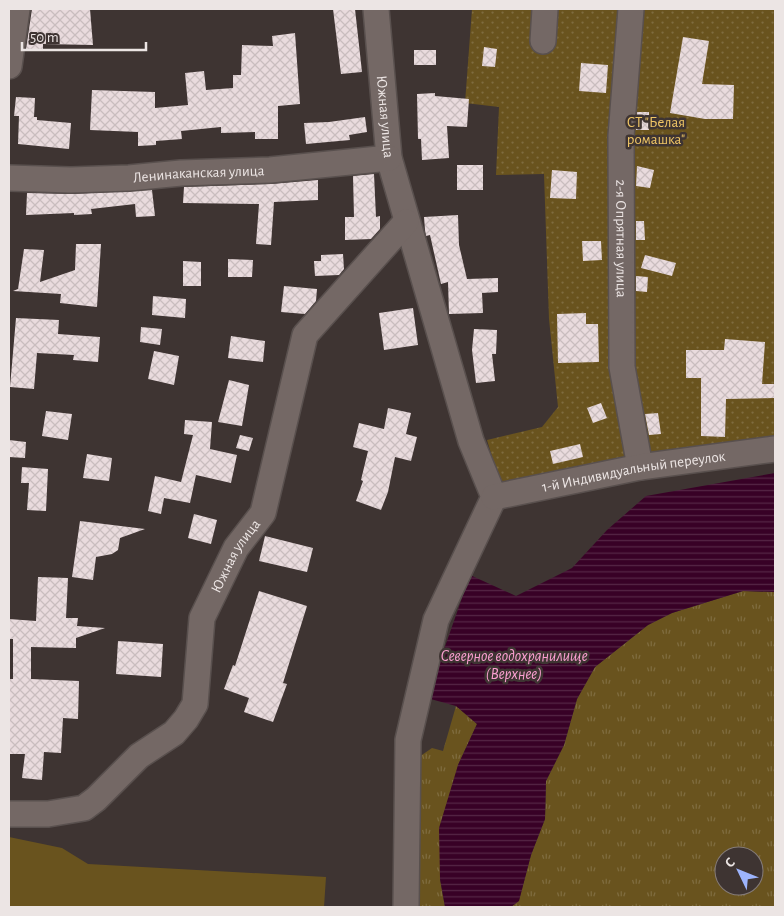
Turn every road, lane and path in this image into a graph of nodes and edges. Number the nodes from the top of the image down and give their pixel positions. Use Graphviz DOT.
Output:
graph roads {
  1 [pos="17,9"];
  2 [pos="376,9"];
  3 [pos="545,9"];
  4 [pos="631,9"];
  5 [pos="543,41"];
  6 [pos="9,66"];
  7 [pos="389,158"];
  8 [pos="9,178"];
  9 [pos="406,222"];
  10 [pos="775,449"];
  11 [pos="640,468"];
  12 [pos="494,497"];
  13 [pos="9,814"];
  14 [pos="406,907"];
  1 -- 6 [label="street"];
  2 -- 7 [label="street, Южная улица"];
  3 -- 5 [label="street"];
  4 -- 11 [label="street, 2-я Опрятная улица"];
  7 -- 8 [label="street, Ленинаканская улица"];
  7 -- 9 [label="street, Южная улица"];
  9 -- 12 [label="street, Южная улица"];
  9 -- 13 [label="street, Южная улица"];
  10 -- 11 [label="street, 1-й Индивидуальный переулок"];
  11 -- 12 [label="street, 1-й Индивидуальный переулок"];
  12 -- 14 [label="street"];
}
